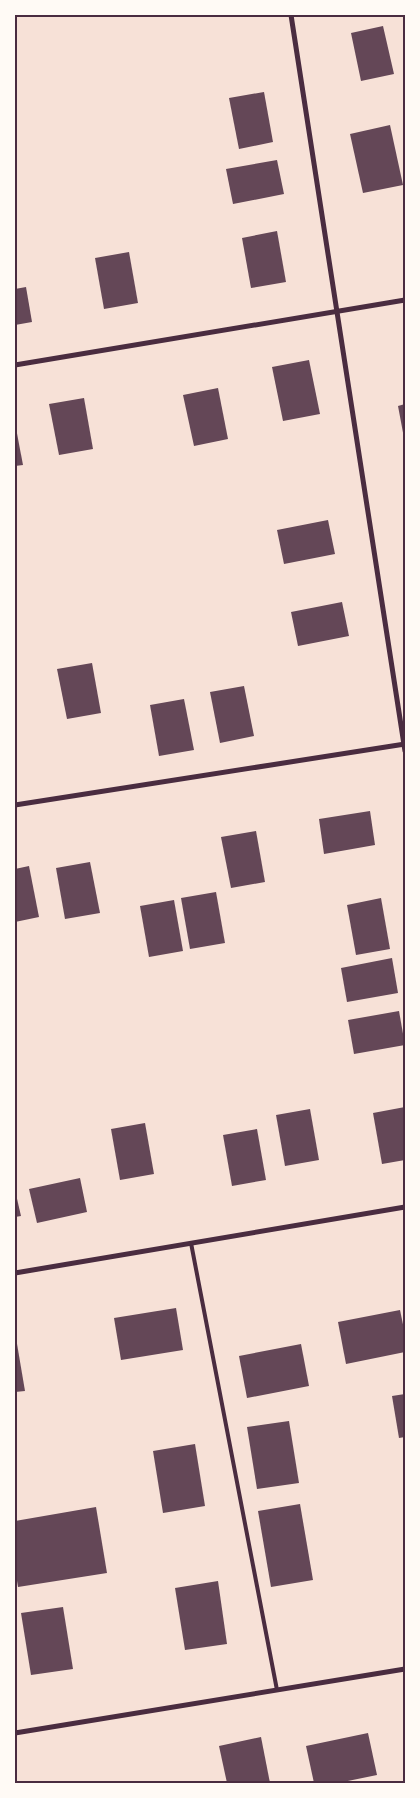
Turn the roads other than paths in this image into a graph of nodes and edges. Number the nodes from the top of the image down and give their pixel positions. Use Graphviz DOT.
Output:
graph roads {
  1 [pos="291,15"];
  2 [pos="405,300"];
  3 [pos="338,311"];
  4 [pos="15,365"];
  5 [pos="404,744"];
  6 [pos="405,751"];
  7 [pos="15,805"];
  8 [pos="405,1207"];
  9 [pos="191,1243"];
  10 [pos="15,1273"];
  11 [pos="405,1669"];
  12 [pos="277,1690"];
  13 [pos="15,1733"];
  1 -- 3 [label="street"];
  2 -- 3 [label="street"];
  3 -- 4 [label="street"];
  3 -- 5 [label="street"];
  5 -- 6 [label="street"];
  5 -- 7 [label="street"];
  8 -- 9 [label="street"];
  9 -- 10 [label="street"];
  9 -- 12 [label="lane"];
  11 -- 12 [label="street"];
  12 -- 13 [label="street"];
}
